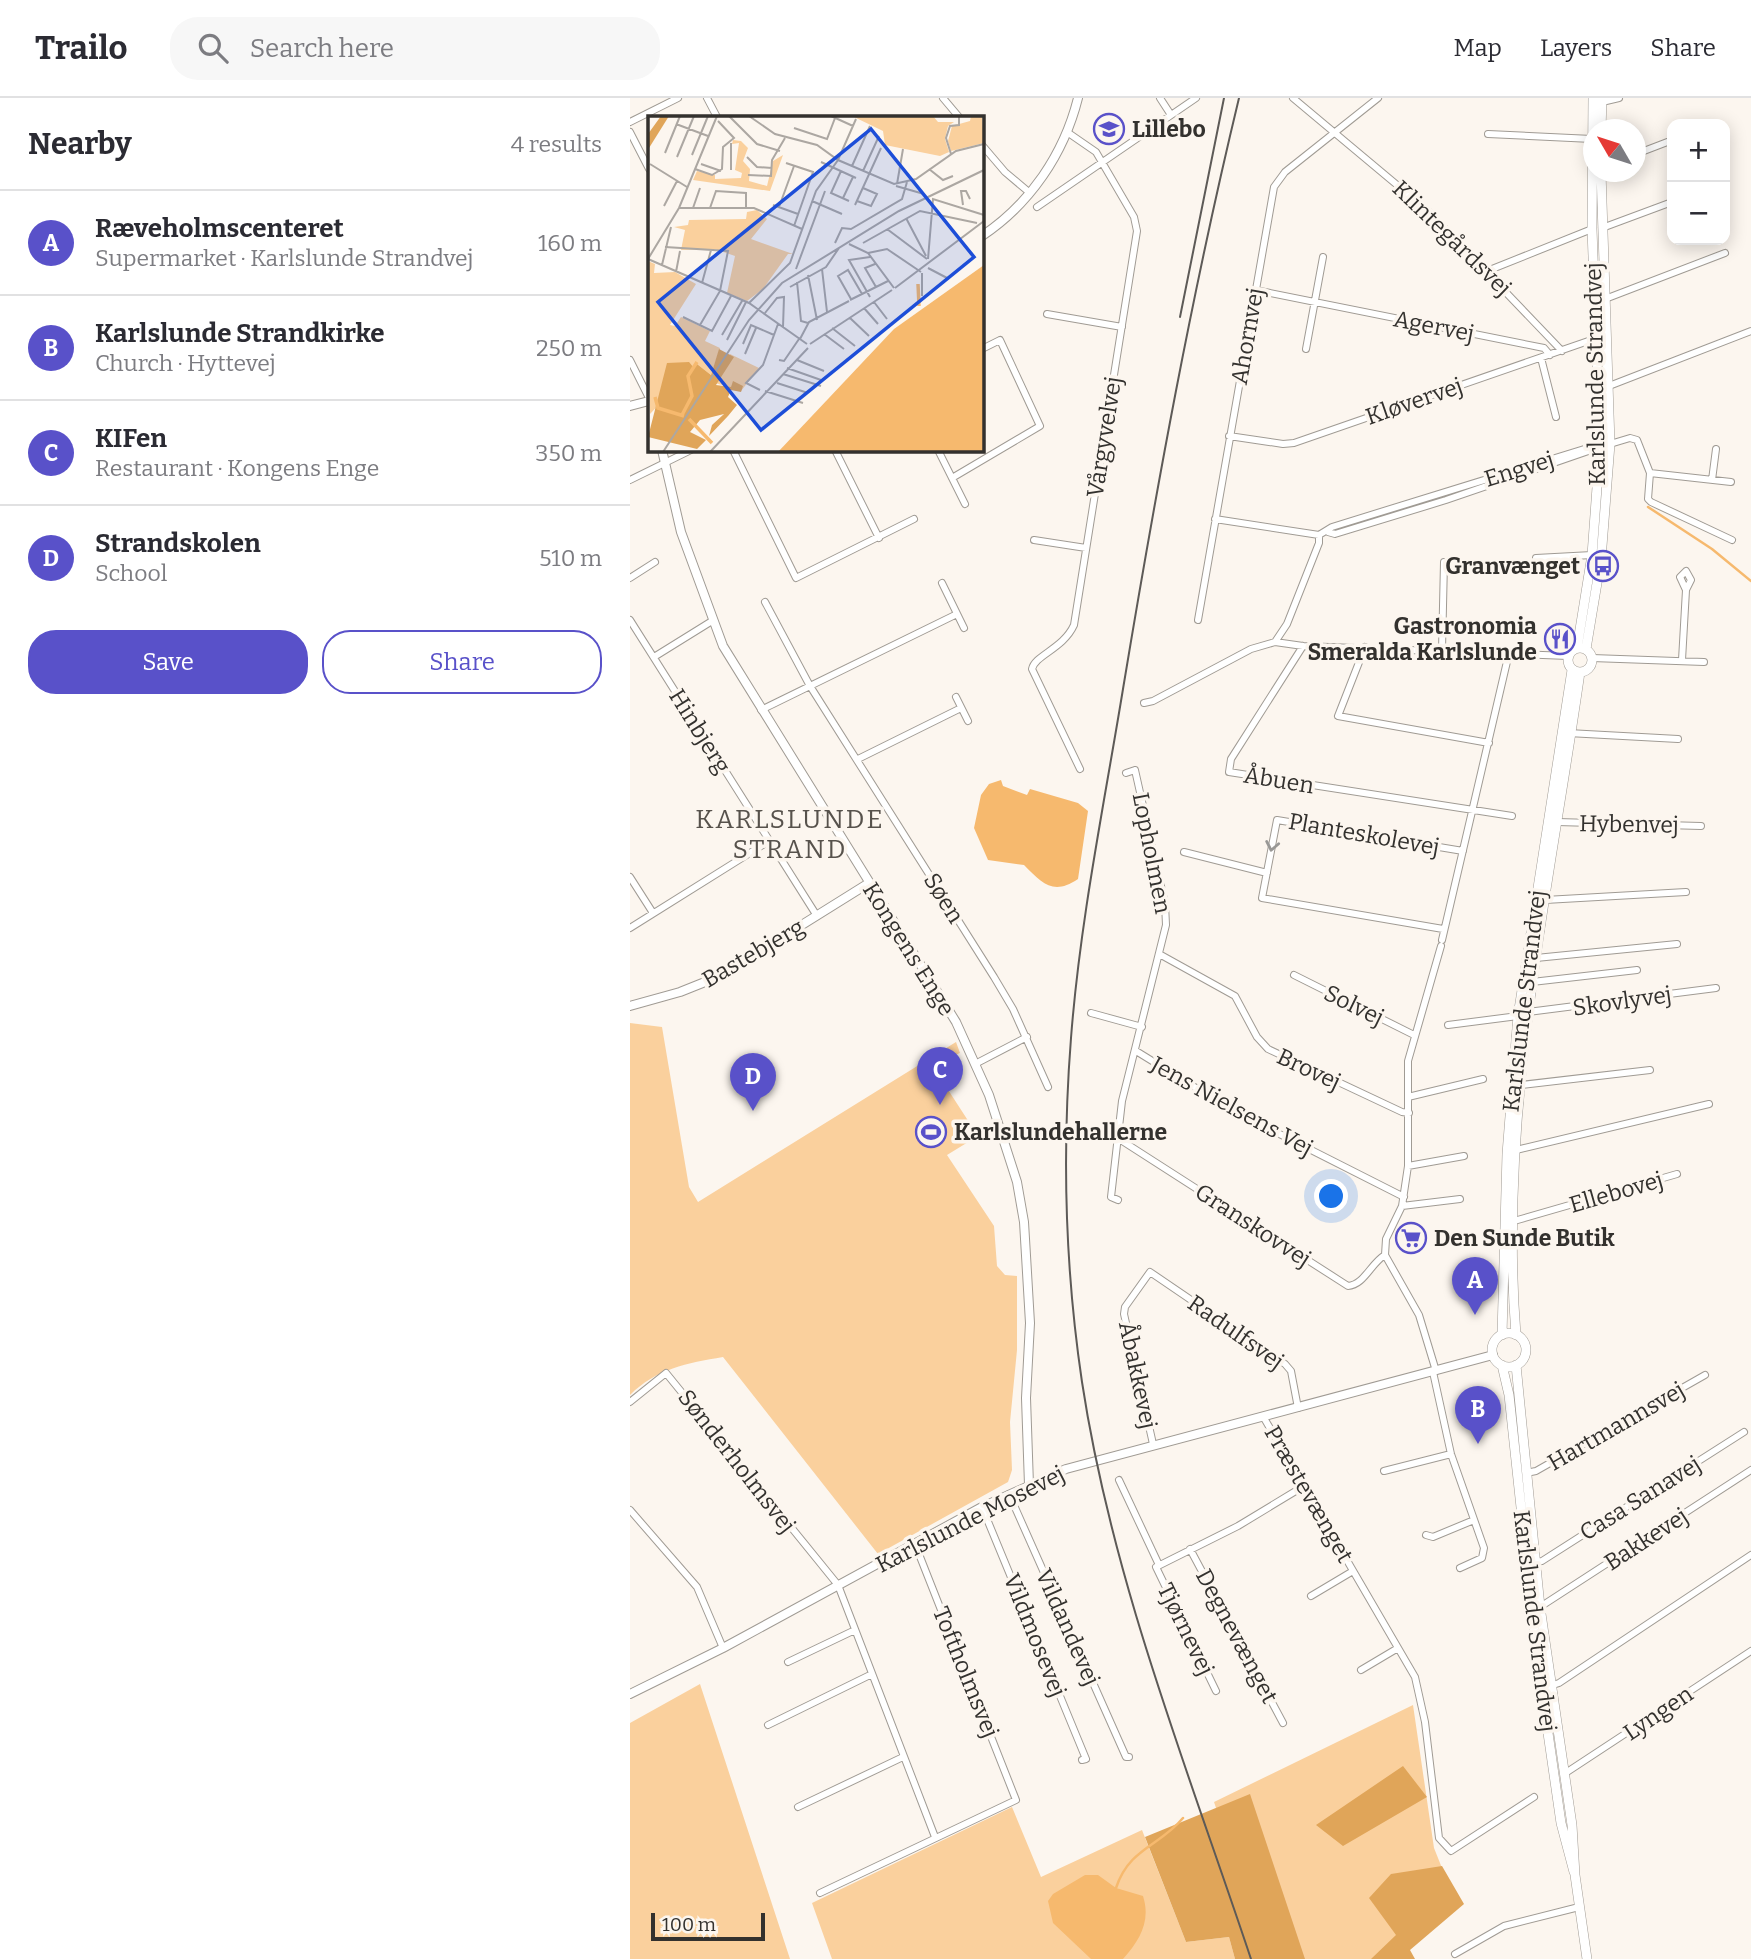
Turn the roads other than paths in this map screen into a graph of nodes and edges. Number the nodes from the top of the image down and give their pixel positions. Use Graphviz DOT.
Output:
graph roads {
  1 [pos="678,98"];
  2 [pos="707,98"];
  3 [pos="943,98"];
  4 [pos="1078,98"];
  5 [pos="1160,98"];
  6 [pos="1196,98"];
  7 [pos="1293,98"];
  8 [pos="1378,98"];
  9 [pos="1619,98"];
  10 [pos="1599,99"];
  11 [pos="1171,115"];
  12 [pos="716,116"];
  13 [pos="958,116"];
  14 [pos="1596,119"];
  15 [pos="1600,119"];
  16 [pos="630,122"];
  17 [pos="630,132"];
  18 [pos="1067,132"];
  19 [pos="1335,132"];
  20 [pos="1488,134"];
  21 [pos="1583,139"];
  22 [pos="1667,142"];
  23 [pos="984,147"];
  24 [pos="1646,150"];
  25 [pos="1103,163"];
  26 [pos="648,167"];
  27 [pos="1592,182"];
  28 [pos="1601,182"];
  29 [pos="1030,193"];
  30 [pos="1667,204"];
  31 [pos="1037,207"];
  32 [pos="1602,228"];
  33 [pos="1592,229"];
  34 [pos="984,234"];
  35 [pos="1725,253"];
  36 [pos="1323,257"];
  37 [pos="1487,271"];
  38 [pos="1255,290"];
  39 [pos="1605,299"];
  40 [pos="1315,302"];
  41 [pos="1047,314"];
  42 [pos="1122,327"];
  43 [pos="1751,331"];
  44 [pos="1597,338"];
  45 [pos="984,348"];
  46 [pos="1306,349"];
  47 [pos="1562,351"];
  48 [pos="1550,355"];
  49 [pos="1541,358"];
  50 [pos="630,360"];
  51 [pos="1609,386"];
  52 [pos="648,397"];
  53 [pos="648,399"];
  54 [pos="630,406"];
  55 [pos="1556,417"];
  56 [pos="1229,436"];
  57 [pos="1610,444"];
  58 [pos="1600,447"];
  59 [pos="1716,449"];
  60 [pos="662,452"];
  61 [pos="687,452"];
  62 [pos="734,452"];
  63 [pos="836,452"];
  64 [pos="939,452"];
  65 [pos="664,463"];
  66 [pos="1650,473"];
  67 [pos="952,478"];
  68 [pos="630,480"];
  69 [pos="1712,480"];
  70 [pos="1731,482"];
  71 [pos="965,504"];
  72 [pos="914,519"];
  73 [pos="1215,519"];
  74 [pos="1319,535"];
  75 [pos="879,538"];
  76 [pos="1034,540"];
  77 [pos="1731,540"];
  78 [pos="1086,548"];
  79 [pos="1592,555"];
  80 [pos="1536,558"];
  81 [pos="655,562"];
  82 [pos="1444,562"];
  83 [pos="630,578"];
  84 [pos="942,583"];
  85 [pos="1686,590"];
  86 [pos="765,603"];
  87 [pos="957,614"];
  88 [pos="630,620"];
  89 [pos="1198,620"];
  90 [pos="712,621"];
  91 [pos="964,628"];
  92 [pos="1275,642"];
  93 [pos="1303,646"];
  94 [pos="1365,647"];
  95 [pos="1441,650"];
  96 [pos="1585,651"];
  97 [pos="1508,653"];
  98 [pos="1568,656"];
  99 [pos="654,657"];
  100 [pos="1682,660"];
  101 [pos="1704,662"];
  102 [pos="1576,671"];
  103 [pos="810,686"];
  104 [pos="956,697"];
  105 [pos="1144,703"];
  106 [pos="961,708"];
  107 [pos="760,710"];
  108 [pos="968,721"];
  109 [pos="1568,733"];
  110 [pos="1678,739"];
  111 [pos="1489,743"];
  112 [pos="858,759"];
  113 [pos="1080,769"];
  114 [pos="1126,773"];
  115 [pos="1474,811"];
  116 [pos="1512,816"];
  117 [pos="1557,822"];
  118 [pos="1701,826"];
  119 [pos="769,841"];
  120 [pos="1463,851"];
  121 [pos="1184,852"];
  122 [pos="1267,873"];
  123 [pos="630,877"];
  124 [pos="869,883"];
  125 [pos="1686,892"];
  126 [pos="1545,900"];
  127 [pos="653,913"];
  128 [pos="817,916"];
  129 [pos="630,928"];
  130 [pos="1443,929"];
  131 [pos="1677,944"];
  132 [pos="1161,955"];
  133 [pos="1536,958"];
  134 [pos="1637,970"];
  135 [pos="1294,975"];
  136 [pos="1532,982"];
  137 [pos="1716,988"];
  138 [pos="630,1006"];
  139 [pos="1528,1012"];
  140 [pos="1091,1013"];
  141 [pos="1517,1016"];
  142 [pos="1448,1025"];
  143 [pos="1142,1027"];
  144 [pos="1414,1035"];
  145 [pos="1027,1037"];
  146 [pos="1136,1051"];
  147 [pos="977,1063"];
  148 [pos="1650,1070"];
  149 [pos="1482,1079"];
  150 [pos="1521,1085"];
  151 [pos="1048,1087"];
  152 [pos="1408,1097"];
  153 [pos="1709,1104"];
  154 [pos="1409,1113"];
  155 [pos="1116,1137"];
  156 [pos="1516,1150"];
  157 [pos="1464,1156"];
  158 [pos="1408,1166"];
  159 [pos="1677,1174"];
  160 [pos="1404,1197"];
  161 [pos="1460,1199"];
  162 [pos="1118,1200"];
  163 [pos="1402,1206"];
  164 [pos="1514,1221"];
  165 [pos="1385,1255"];
  166 [pos="1150,1272"];
  167 [pos="1503,1335"];
  168 [pos="1516,1335"];
  169 [pos="1493,1355"];
  170 [pos="1502,1365"];
  171 [pos="1516,1365"];
  172 [pos="1435,1371"];
  173 [pos="1705,1375"];
  174 [pos="630,1402"];
  175 [pos="1298,1408"];
  176 [pos="1264,1418"];
  177 [pos="1744,1432"];
  178 [pos="1153,1444"];
  179 [pos="1451,1454"];
  180 [pos="1751,1470"];
  181 [pos="1384,1471"];
  182 [pos="1526,1473"];
  183 [pos="1119,1480"];
  184 [pos="1029,1485"];
  185 [pos="1304,1486"];
  186 [pos="1009,1494"];
  187 [pos="982,1507"];
  188 [pos="630,1510"];
  189 [pos="1474,1520"];
  190 [pos="1426,1535"];
  191 [pos="915,1544"];
  192 [pos="1190,1549"];
  193 [pos="1751,1555"];
  194 [pos="1535,1562"];
  195 [pos="1158,1566"];
  196 [pos="1461,1568"];
  197 [pos="1353,1571"];
  198 [pos="838,1585"];
  199 [pos="1311,1596"];
  200 [pos="1540,1607"];
  201 [pos="855,1630"];
  202 [pos="723,1648"];
  203 [pos="1398,1648"];
  204 [pos="1751,1651"];
  205 [pos="788,1662"];
  206 [pos="1362,1670"];
  207 [pos="872,1674"];
  208 [pos="1550,1686"];
  209 [pos="1216,1691"];
  210 [pos="630,1694"];
  211 [pos="1283,1723"];
  212 [pos="768,1725"];
  213 [pos="1129,1756"];
  214 [pos="903,1757"];
  215 [pos="1082,1760"];
  216 [pos="1564,1774"];
  217 [pos="1534,1797"];
  218 [pos="799,1807"];
  219 [pos="935,1837"];
  220 [pos="1575,1875"];
  221 [pos="820,1894"];
  222 [pos="1579,1907"];
  223 [pos="1455,1954"];
  224 [pos="1587,1959"];
  1 -- 16 [label="street"];
  2 -- 12 [label="street"];
  3 -- 13 [label="street"];
  4 -- 18 [label="street"];
  5 -- 11 [label="street"];
  6 -- 11 [label="street"];
  7 -- 19 [label="street, Klintegårdsvej"];
  8 -- 19 [label="street, Ahornvej"];
  9 -- 10 [label="street"];
  10 -- 14 [label="main road, Karlslunde Strandvej"];
  10 -- 15 [label="main road"];
  11 -- 25 [label="street"];
  17 -- 26 [label="street"];
  18 -- 25 [label="street, Vårgyvelvej"];
  18 -- 29 [label="street"];
  19 -- 37 [label="street, Klintegårdsvej"];
  19 -- 38 [label="street, Ahornvej"];
  20 -- 21 [label="street"];
  22 -- 24 [label="street"];
  23 -- 29 [label="street"];
  25 -- 31 [label="street"];
  25 -- 42 [label="street, Vårgyvelvej"];
  27 -- 33 [label="main road, Karlslunde Strandvej"];
  28 -- 32 [label="main road, Karlslunde Strandvej"];
  29 -- 34 [label="street"];
  30 -- 32 [label="street"];
  32 -- 39 [label="main road, Karlslunde Strandvej"];
  33 -- 37 [label="street"];
  33 -- 44 [label="main road, Karlslunde Strandvej"];
  35 -- 39 [label="street, Karlslunde Strandvej"];
  36 -- 40 [label="street"];
  37 -- 47 [label="street, Klintegårdsvej"];
  38 -- 40 [label="street, Agervej"];
  38 -- 56 [label="street, Ahornvej"];
  39 -- 51 [label="main road, Karlslunde Strandvej"];
  40 -- 46 [label="street"];
  40 -- 48 [label="street, Agervej"];
  41 -- 42 [label="street"];
  42 -- 78 [label="street, Vårgyvelvej"];
  43 -- 51 [label="street"];
  44 -- 47 [label="street, Kløvervej"];
  44 -- 58 [label="main road, Karlslunde Strandvej"];
  45 -- 67 [label="street"];
  47 -- 48 [label="street, Kløvervej"];
  48 -- 49 [label="street, Kløvervej"];
  49 -- 55 [label="street"];
  49 -- 56 [label="street, Kløvervej"];
  50 -- 52 [label="street"];
  51 -- 57 [label="main road, Karlslunde Strandvej"];
  53 -- 54 [label="street"];
  56 -- 73 [label="street, Ahornvej"];
  57 -- 66 [label="street"];
  57 -- 96 [label="main road, Karlslunde Strandvej"];
  58 -- 74 [label="street, Engvej"];
  58 -- 79 [label="main road, Karlslunde Strandvej"];
  59 -- 69 [label="street"];
  60 -- 65 [label="street, Kongens Enge"];
  61 -- 65 [label="street"];
  62 -- 75 [label="street"];
  63 -- 75 [label="street"];
  64 -- 67 [label="street"];
  65 -- 68 [label="street"];
  65 -- 90 [label="street, Kongens Enge"];
  66 -- 69 [label="street"];
  66 -- 77 [label="street"];
  67 -- 71 [label="street"];
  69 -- 70 [label="street"];
  72 -- 75 [label="street"];
  73 -- 74 [label="street"];
  73 -- 89 [label="street, Ahornvej"];
  74 -- 92 [label="street"];
  76 -- 78 [label="street"];
  78 -- 113 [label="street, Vårgyvelvej"];
  79 -- 80 [label="street"];
  79 -- 96 [label="main road, Karlslunde Strandvej"];
  81 -- 83 [label="street"];
  82 -- 95 [label="street"];
  84 -- 87 [label="street"];
  85 -- 100 [label="street"];
  86 -- 103 [label="street, Søen"];
  87 -- 91 [label="street"];
  87 -- 103 [label="street"];
  88 -- 99 [label="street, Hinbjerg"];
  90 -- 99 [label="street"];
  90 -- 107 [label="street, Kongens Enge"];
  92 -- 93 [label="street"];
  92 -- 105 [label="street"];
  93 -- 94 [label="street"];
  93 -- 115 [label="street, Åbuen"];
  94 -- 95 [label="street"];
  94 -- 111 [label="street"];
  95 -- 97 [label="street"];
  96 -- 98 [label="main road"];
  96 -- 100 [label="street"];
  96 -- 102 [label="main road"];
  97 -- 98 [label="street"];
  97 -- 111 [label="street"];
  98 -- 102 [label="main road"];
  99 -- 119 [label="street, Hinbjerg"];
  100 -- 101 [label="street"];
  102 -- 109 [label="main road, Karlslunde Strandvej"];
  103 -- 107 [label="street"];
  103 -- 112 [label="street, Søen"];
  104 -- 106 [label="street"];
  106 -- 108 [label="street"];
  106 -- 112 [label="street"];
  107 -- 124 [label="street, Kongens Enge"];
  109 -- 110 [label="street"];
  109 -- 117 [label="main road, Karlslunde Strandvej"];
  109 -- 141 [label="main road, Karlslunde Strandvej"];
  111 -- 115 [label="street"];
  112 -- 145 [label="street, Søen"];
  114 -- 132 [label="street, Lopholmen"];
  115 -- 116 [label="street"];
  115 -- 120 [label="street"];
  117 -- 118 [label="street, Hybenvej"];
  117 -- 126 [label="main road, Karlslunde Strandvej"];
  119 -- 127 [label="street"];
  119 -- 128 [label="street, Hinbjerg"];
  120 -- 122 [label="street, Planteskolevej, one-way"];
  120 -- 130 [label="street"];
  121 -- 122 [label="street"];
  122 -- 130 [label="street, Planteskolevej"];
  123 -- 127 [label="street"];
  124 -- 128 [label="street, Bastebjerg"];
  124 -- 147 [label="street, Kongens Enge"];
  125 -- 126 [label="street"];
  126 -- 133 [label="main road, Karlslunde Strandvej"];
  127 -- 129 [label="street"];
  128 -- 138 [label="street, Bastebjerg"];
  130 -- 144 [label="street"];
  131 -- 133 [label="street, Karlslunde Strandvej"];
  132 -- 143 [label="street, Lopholmen"];
  132 -- 154 [label="street, Brovej"];
  133 -- 136 [label="main road, Karlslunde Strandvej"];
  134 -- 136 [label="street"];
  135 -- 144 [label="street, Solvej"];
  136 -- 139 [label="main road, Karlslunde Strandvej"];
  137 -- 139 [label="street, Skovlyvej"];
  139 -- 150 [label="main road, Karlslunde Strandvej"];
  140 -- 143 [label="street"];
  141 -- 142 [label="street"];
  141 -- 167 [label="main road, Karlslunde Strandvej"];
  143 -- 146 [label="street, Lopholmen"];
  144 -- 152 [label="street"];
  145 -- 147 [label="street"];
  145 -- 151 [label="street, Søen"];
  146 -- 155 [label="street, Lopholmen"];
  146 -- 160 [label="street, Jens Nielsens Vej"];
  147 -- 184 [label="street, Kongens Enge"];
  148 -- 150 [label="street"];
  149 -- 152 [label="street"];
  150 -- 156 [label="main road, Karlslunde Strandvej"];
  152 -- 154 [label="street"];
  153 -- 156 [label="street"];
  154 -- 158 [label="street"];
  155 -- 162 [label="street, Lopholmen"];
  155 -- 165 [label="street, Granskovvej"];
  156 -- 164 [label="main road, Karlslunde Strandvej"];
  157 -- 158 [label="street"];
  158 -- 160 [label="street"];
  159 -- 164 [label="street, Ellebovej"];
  160 -- 163 [label="street"];
  161 -- 163 [label="street"];
  163 -- 165 [label="street"];
  164 -- 168 [label="main road, Karlslunde Strandvej"];
  165 -- 172 [label="street"];
  166 -- 175 [label="street, Radulfsvej"];
  166 -- 178 [label="street, Åbakkevej"];
  167 -- 168 [label="main road"];
  167 -- 169 [label="main road"];
  168 -- 171 [label="main road"];
  169 -- 170 [label="main road"];
  169 -- 172 [label="street, Karlslunde Mosevej"];
  170 -- 171 [label="main road"];
  170 -- 220 [label="main road, Karlslunde Strandvej"];
  171 -- 182 [label="main road, Karlslunde Strandvej"];
  172 -- 175 [label="street, Karlslunde Mosevej"];
  172 -- 179 [label="street"];
  173 -- 182 [label="street, Hartmannsvej"];
  174 -- 198 [label="street, Sønderholmsvej"];
  175 -- 176 [label="street, Karlslunde Mosevej"];
  176 -- 178 [label="street, Karlslunde Mosevej"];
  176 -- 185 [label="street, Præstevænget"];
  177 -- 194 [label="street, Casa Sanavej"];
  178 -- 184 [label="street, Karlslunde Mosevej"];
  179 -- 181 [label="street"];
  179 -- 189 [label="street"];
  180 -- 200 [label="street, Bakkevej"];
  182 -- 194 [label="main road, Karlslunde Strandvej"];
  183 -- 195 [label="street, Tjørnevej"];
  184 -- 186 [label="street, Karlslunde Mosevej"];
  185 -- 192 [label="street"];
  185 -- 197 [label="street, Præstevænget"];
  186 -- 187 [label="street, Karlslunde Mosevej"];
  186 -- 213 [label="street, Vildandevej"];
  187 -- 191 [label="street, Karlslunde Mosevej"];
  187 -- 215 [label="street, Vildmosevej"];
  188 -- 202 [label="street"];
  189 -- 190 [label="street"];
  189 -- 196 [label="street"];
  191 -- 198 [label="street, Karlslunde Mosevej"];
  191 -- 219 [label="street, Toftholmsvej"];
  192 -- 195 [label="street"];
  192 -- 211 [label="street, Degnevænget"];
  193 -- 208 [label="street"];
  194 -- 200 [label="main road, Karlslunde Strandvej"];
  195 -- 209 [label="street, Tjørnevej"];
  197 -- 199 [label="street, Præstevænget"];
  197 -- 203 [label="street, Præstevænget"];
  198 -- 201 [label="street"];
  198 -- 202 [label="street, Karlslunde Mosevej"];
  200 -- 208 [label="main road, Karlslunde Strandvej"];
  201 -- 205 [label="street"];
  201 -- 207 [label="street"];
  202 -- 210 [label="street, Karlslunde Mosevej"];
  203 -- 206 [label="street"];
  203 -- 217 [label="street, Præstevænget"];
  204 -- 216 [label="street, Lyngen"];
  207 -- 212 [label="street"];
  207 -- 214 [label="street"];
  208 -- 216 [label="main road, Karlslunde Strandvej"];
  214 -- 218 [label="street"];
  214 -- 219 [label="street"];
  216 -- 220 [label="main road, Karlslunde Strandvej"];
  219 -- 221 [label="street"];
  220 -- 222 [label="main road, Karlslunde Strandvej"];
  222 -- 223 [label="street"];
  222 -- 224 [label="main road, Karlslunde Strandvej"];
}
